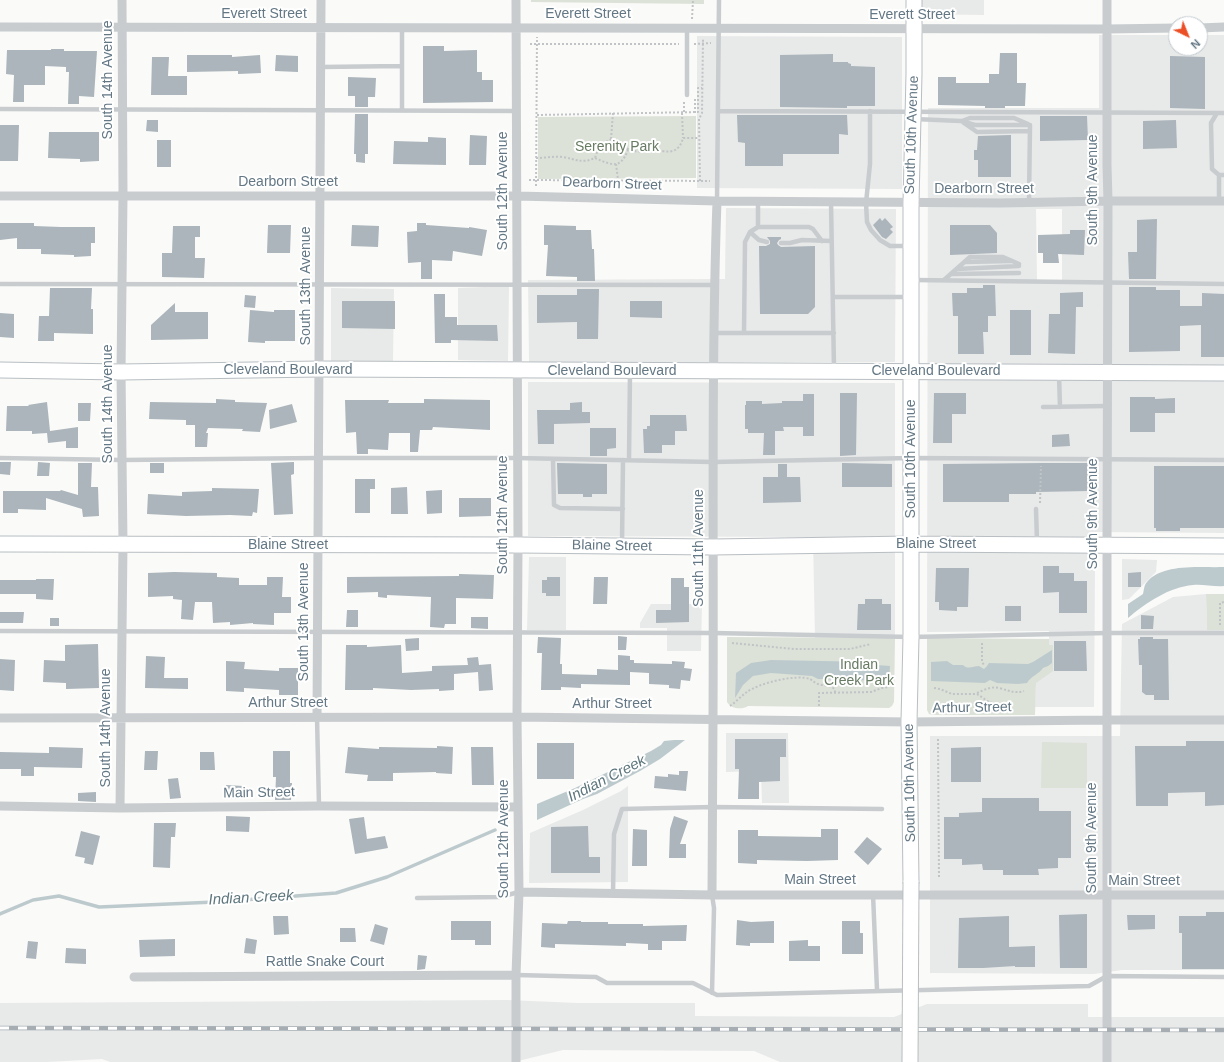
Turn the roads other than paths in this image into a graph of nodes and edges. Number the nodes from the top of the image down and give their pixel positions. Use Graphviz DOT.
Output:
graph roads {
  1 [pos="122,0"];
  2 [pos="321,0"];
  3 [pos="516,0"];
  4 [pos="718,0"];
  5 [pos="914,0"];
  6 [pos="1107,0"];
  7 [pos="1224,27"];
  8 [pos="0,28"];
  9 [pos="122,28"];
  10 [pos="321,28"];
  11 [pos="402,28"];
  12 [pos="516,28"];
  13 [pos="689,28"];
  14 [pos="719,28"];
  15 [pos="1168,28"];
  16 [pos="1208,28"];
  17 [pos="914,29"];
  18 [pos="1107,29"];
  19 [pos="402,66"];
  20 [pos="321,67"];
  21 [pos="687,94"];
  22 [pos="0,109"];
  23 [pos="122,109"];
  24 [pos="321,110"];
  25 [pos="402,110"];
  26 [pos="516,111"];
  27 [pos="718,111"];
  28 [pos="870,111"];
  29 [pos="1107,113"];
  30 [pos="1217,113"];
  31 [pos="1224,113"];
  32 [pos="913,115"];
  33 [pos="961,121"];
  34 [pos="1030,131"];
  35 [pos="1221,175"];
  36 [pos="0,196"];
  37 [pos="123,196"];
  38 [pos="320,196"];
  39 [pos="517,196"];
  40 [pos="717,201"];
  41 [pos="1108,201"];
  42 [pos="1221,201"];
  43 [pos="758,202"];
  44 [pos="831,202"];
  45 [pos="866,203"];
  46 [pos="911,203"];
  47 [pos="1029,203"];
  48 [pos="758,227"];
  49 [pos="750,232"];
  50 [pos="831,240"];
  51 [pos="822,241"];
  52 [pos="766,242"];
  53 [pos="781,243"];
  54 [pos="911,246"];
  55 [pos="957,268"];
  56 [pos="1019,273"];
  57 [pos="951,274"];
  58 [pos="911,280"];
  59 [pos="944,280"];
  60 [pos="0,284"];
  61 [pos="320,284"];
  62 [pos="517,284"];
  63 [pos="1108,284"];
  64 [pos="1224,284"];
  65 [pos="122,285"];
  66 [pos="714,285"];
  67 [pos="911,297"];
  68 [pos="834,298"];
  69 [pos="714,333"];
  70 [pos="744,333"];
  71 [pos="834,333"];
  72 [pos="319,369"];
  73 [pos="0,370"];
  74 [pos="516,371"];
  75 [pos="630,371"];
  76 [pos="713,371"];
  77 [pos="834,371"];
  78 [pos="911,371"];
  79 [pos="1059,371"];
  80 [pos="1107,371"];
  81 [pos="121,372"];
  82 [pos="1224,373"];
  83 [pos="1107,406"];
  84 [pos="1042,407"];
  85 [pos="1060,407"];
  86 [pos="0,458"];
  87 [pos="319,458"];
  88 [pos="517,458"];
  89 [pos="911,458"];
  90 [pos="553,459"];
  91 [pos="1107,459"];
  92 [pos="122,460"];
  93 [pos="626,460"];
  94 [pos="1224,460"];
  95 [pos="713,462"];
  96 [pos="623,509"];
  97 [pos="1038,509"];
  98 [pos="0,544"];
  99 [pos="122,544"];
  100 [pos="911,544"];
  101 [pos="318,545"];
  102 [pos="518,545"];
  103 [pos="1036,545"];
  104 [pos="1106,545"];
  105 [pos="622,546"];
  106 [pos="713,546"];
  107 [pos="1224,546"];
  108 [pos="0,631"];
  109 [pos="121,631"];
  110 [pos="318,631"];
  111 [pos="517,633"];
  112 [pos="713,633"];
  113 [pos="1107,633"];
  114 [pos="1222,633"];
  115 [pos="911,637"];
  116 [pos="317,717"];
  117 [pos="0,718"];
  118 [pos="517,718"];
  119 [pos="120,719"];
  120 [pos="713,719"];
  121 [pos="1107,720"];
  122 [pos="1224,720"];
  123 [pos="909,722"];
  124 [pos="0,806"];
  125 [pos="319,806"];
  126 [pos="518,807"];
  127 [pos="712,807"];
  128 [pos="120,808"];
  129 [pos="882,809"];
  130 [pos="518,892"];
  131 [pos="613,894"];
  132 [pos="873,894"];
  133 [pos="1106,894"];
  134 [pos="712,895"];
  135 [pos="1224,895"];
  136 [pos="417,898"];
  137 [pos="516,975"];
  138 [pos="1107,976"];
  139 [pos="134,977"];
  140 [pos="1224,977"];
  141 [pos="877,990"];
  142 [pos="712,993"];
  143 [pos="516,1062"];
  144 [pos="910,1062"];
  145 [pos="1107,1062"];
  1 -- 9 [label="street, South 14th Avenue"];
  2 -- 10 [label="street, South 13th Avenue"];
  3 -- 12 [label="street, South 12th Avenue"];
  4 -- 14 [label="lane"];
  5 -- 17 [label="main road, South 10th Avenue"];
  6 -- 18 [label="street, South 9th Avenue"];
  7 -- 16 [label="street"];
  8 -- 9 [label="street, Everett Street"];
  9 -- 10 [label="street, Everett Street"];
  9 -- 23 [label="street, South 14th Avenue"];
  10 -- 11 [label="street, Everett Street"];
  10 -- 20 [label="street, South 13th Avenue"];
  11 -- 12 [label="street, Everett Street"];
  11 -- 19 [label="lane"];
  12 -- 13 [label="street, Everett Street"];
  12 -- 26 [label="street, South 12th Avenue"];
  13 -- 14 [label="street, Everett Street"];
  13 -- 21 [label="lane"];
  14 -- 17 [label="street, Everett Street"];
  14 -- 27 [label="lane"];
  15 -- 18 [label="street, Everett Street"];
  17 -- 18 [label="street, Everett Street"];
  17 -- 32 [label="main road, South 10th Avenue"];
  18 -- 29 [label="street, South 9th Avenue"];
  19 -- 20 [label="lane"];
  19 -- 25 [label="lane"];
  20 -- 24 [label="street, South 13th Avenue"];
  22 -- 23 [label="lane"];
  23 -- 24 [label="lane"];
  23 -- 37 [label="street, South 14th Avenue"];
  24 -- 25 [label="lane"];
  24 -- 38 [label="street, South 13th Avenue"];
  25 -- 26 [label="lane"];
  26 -- 39 [label="street, South 12th Avenue"];
  27 -- 28 [label="lane"];
  27 -- 40 [label="lane"];
  28 -- 32 [label="lane"];
  28 -- 45 [label="lane"];
  29 -- 30 [label="lane"];
  29 -- 32 [label="lane"];
  29 -- 41 [label="street, South 9th Avenue"];
  30 -- 31 [label="lane"];
  30 -- 35 [label="lane"];
  32 -- 33 [label="lane"];
  32 -- 46 [label="main road, South 10th Avenue"];
  33 -- 34 [label="lane"];
  33 -- 34 [label="lane"];
  34 -- 47 [label="lane"];
  35 -- 42 [label="lane"];
  36 -- 37 [label="street, Dearborn Street"];
  37 -- 38 [label="street, Dearborn Street"];
  37 -- 65 [label="street, South 14th Avenue"];
  38 -- 39 [label="street, Dearborn Street"];
  38 -- 61 [label="street, South 13th Avenue"];
  39 -- 40 [label="street, Dearborn Street"];
  39 -- 62 [label="street, South 12th Avenue"];
  40 -- 43 [label="street, Dearborn Street"];
  40 -- 66 [label="street, South 11th Avenue"];
  41 -- 42 [label="street, Dearborn Street"];
  41 -- 47 [label="street, Dearborn Street"];
  41 -- 63 [label="street, South 9th Avenue"];
  43 -- 44 [label="street, Dearborn Street"];
  43 -- 48 [label="lane"];
  44 -- 45 [label="street, Dearborn Street"];
  44 -- 50 [label="lane"];
  45 -- 46 [label="street, Dearborn Street"];
  45 -- 54 [label="lane"];
  46 -- 47 [label="street, Dearborn Street"];
  46 -- 54 [label="main road, South 10th Avenue"];
  48 -- 49 [label="lane"];
  48 -- 51 [label="lane"];
  49 -- 52 [label="lane"];
  49 -- 70 [label="lane"];
  50 -- 51 [label="lane"];
  50 -- 68 [label="lane"];
  51 -- 53 [label="lane"];
  54 -- 58 [label="main road, South 10th Avenue"];
  55 -- 55 [label="lane"];
  55 -- 57 [label="lane"];
  56 -- 57 [label="lane"];
  57 -- 59 [label="lane"];
  58 -- 59 [label="lane"];
  58 -- 67 [label="main road, South 10th Avenue"];
  59 -- 63 [label="lane"];
  60 -- 65 [label="lane"];
  61 -- 62 [label="lane"];
  61 -- 65 [label="lane"];
  61 -- 72 [label="street, South 13th Avenue"];
  62 -- 66 [label="lane"];
  62 -- 74 [label="street, South 12th Avenue"];
  63 -- 64 [label="lane"];
  63 -- 80 [label="street, South 9th Avenue"];
  65 -- 81 [label="street, South 14th Avenue"];
  66 -- 69 [label="street, South 11th Avenue"];
  67 -- 68 [label="lane"];
  67 -- 78 [label="main road, South 10th Avenue"];
  68 -- 71 [label="lane"];
  69 -- 70 [label="lane"];
  69 -- 76 [label="street, South 11th Avenue"];
  70 -- 71 [label="lane"];
  71 -- 77 [label="lane"];
  72 -- 74 [label="main road, Cleveland Boulevard"];
  72 -- 81 [label="main road, Cleveland Boulevard"];
  72 -- 87 [label="street, South 13th Avenue"];
  73 -- 81 [label="main road, Cleveland Boulevard"];
  74 -- 75 [label="main road, Cleveland Boulevard"];
  74 -- 88 [label="street, South 12th Avenue"];
  75 -- 76 [label="main road, Cleveland Boulevard"];
  75 -- 93 [label="lane"];
  76 -- 77 [label="main road, Cleveland Boulevard"];
  76 -- 95 [label="street, South 11th Avenue"];
  77 -- 78 [label="main road, Cleveland Boulevard"];
  78 -- 79 [label="main road, Cleveland Boulevard"];
  78 -- 89 [label="main road, South 10th Avenue"];
  79 -- 80 [label="main road, Cleveland Boulevard"];
  79 -- 85 [label="lane"];
  80 -- 82 [label="main road, Cleveland Boulevard"];
  80 -- 83 [label="street, South 9th Avenue"];
  81 -- 92 [label="street, South 14th Avenue"];
  83 -- 85 [label="lane"];
  83 -- 91 [label="street, South 9th Avenue"];
  84 -- 85 [label="lane"];
  86 -- 92 [label="lane"];
  87 -- 88 [label="lane"];
  87 -- 92 [label="lane"];
  87 -- 101 [label="street, South 13th Avenue"];
  88 -- 90 [label="lane"];
  88 -- 102 [label="street, South 12th Avenue"];
  89 -- 91 [label="lane"];
  89 -- 95 [label="lane"];
  89 -- 100 [label="main road, South 10th Avenue"];
  90 -- 93 [label="lane"];
  90 -- 96 [label="lane"];
  91 -- 94 [label="lane"];
  91 -- 104 [label="street, South 9th Avenue"];
  92 -- 99 [label="street, South 14th Avenue"];
  93 -- 95 [label="lane"];
  93 -- 96 [label="lane"];
  95 -- 106 [label="street, South 11th Avenue"];
  96 -- 105 [label="lane"];
  97 -- 103 [label="lane"];
  98 -- 99 [label="main road, Blaine Street"];
  99 -- 101 [label="main road, Blaine Street"];
  99 -- 109 [label="street, South 14th Avenue"];
  100 -- 103 [label="main road, Blaine Street"];
  100 -- 106 [label="main road, Blaine Street"];
  100 -- 115 [label="main road, South 10th Avenue"];
  101 -- 102 [label="main road, Blaine Street"];
  101 -- 110 [label="street, South 13th Avenue"];
  102 -- 105 [label="main road, Blaine Street"];
  102 -- 111 [label="street, South 12th Avenue"];
  103 -- 104 [label="main road, Blaine Street"];
  104 -- 107 [label="main road, Blaine Street"];
  104 -- 113 [label="street, South 9th Avenue"];
  105 -- 106 [label="main road, Blaine Street"];
  106 -- 112 [label="street, South 11th Avenue"];
  108 -- 109 [label="lane"];
  109 -- 110 [label="lane"];
  109 -- 119 [label="street, South 14th Avenue"];
  110 -- 111 [label="lane"];
  110 -- 116 [label="street, South 13th Avenue"];
  111 -- 112 [label="lane"];
  111 -- 118 [label="street, South 12th Avenue"];
  112 -- 115 [label="lane"];
  112 -- 120 [label="street, South 11th Avenue"];
  113 -- 114 [label="lane"];
  113 -- 115 [label="lane"];
  113 -- 121 [label="street, South 9th Avenue"];
  115 -- 123 [label="main road, South 10th Avenue"];
  116 -- 118 [label="street, Arthur Street"];
  116 -- 119 [label="street, Arthur Street"];
  116 -- 125 [label="lane"];
  117 -- 119 [label="street, Arthur Street"];
  118 -- 120 [label="street, Arthur Street"];
  118 -- 126 [label="street, South 12th Avenue"];
  119 -- 128 [label="street, South 14th Avenue"];
  120 -- 123 [label="street, Arthur Street"];
  120 -- 127 [label="street, South 11th Avenue"];
  121 -- 122 [label="street, Arthur Street"];
  121 -- 123 [label="street, Arthur Street"];
  121 -- 133 [label="street, South 9th Avenue"];
  123 -- 144 [label="main road, South 10th Avenue, bridge"];
  124 -- 128 [label="street, Main Street"];
  125 -- 126 [label="street, Main Street"];
  125 -- 128 [label="street, Main Street"];
  126 -- 130 [label="street, South 12th Avenue"];
  127 -- 129 [label="lane"];
  127 -- 131 [label="lane"];
  127 -- 134 [label="street, South 11th Avenue"];
  130 -- 131 [label="street, Main Street"];
  130 -- 136 [label="lane, Main Street"];
  130 -- 137 [label="street, South 12th Avenue"];
  131 -- 134 [label="street, Main Street"];
  132 -- 133 [label="street, Main Street"];
  132 -- 134 [label="street, Main Street"];
  132 -- 141 [label="lane"];
  133 -- 135 [label="street, Main Street"];
  133 -- 138 [label="street, South 9th Avenue"];
  134 -- 142 [label="lane"];
  137 -- 139 [label="street, Rattle Snake Court"];
  137 -- 142 [label="lane"];
  137 -- 143 [label="street, South 12th Avenue"];
  138 -- 140 [label="lane"];
  138 -- 141 [label="lane"];
  138 -- 145 [label="street, South 9th Avenue"];
  141 -- 142 [label="lane"];
}
